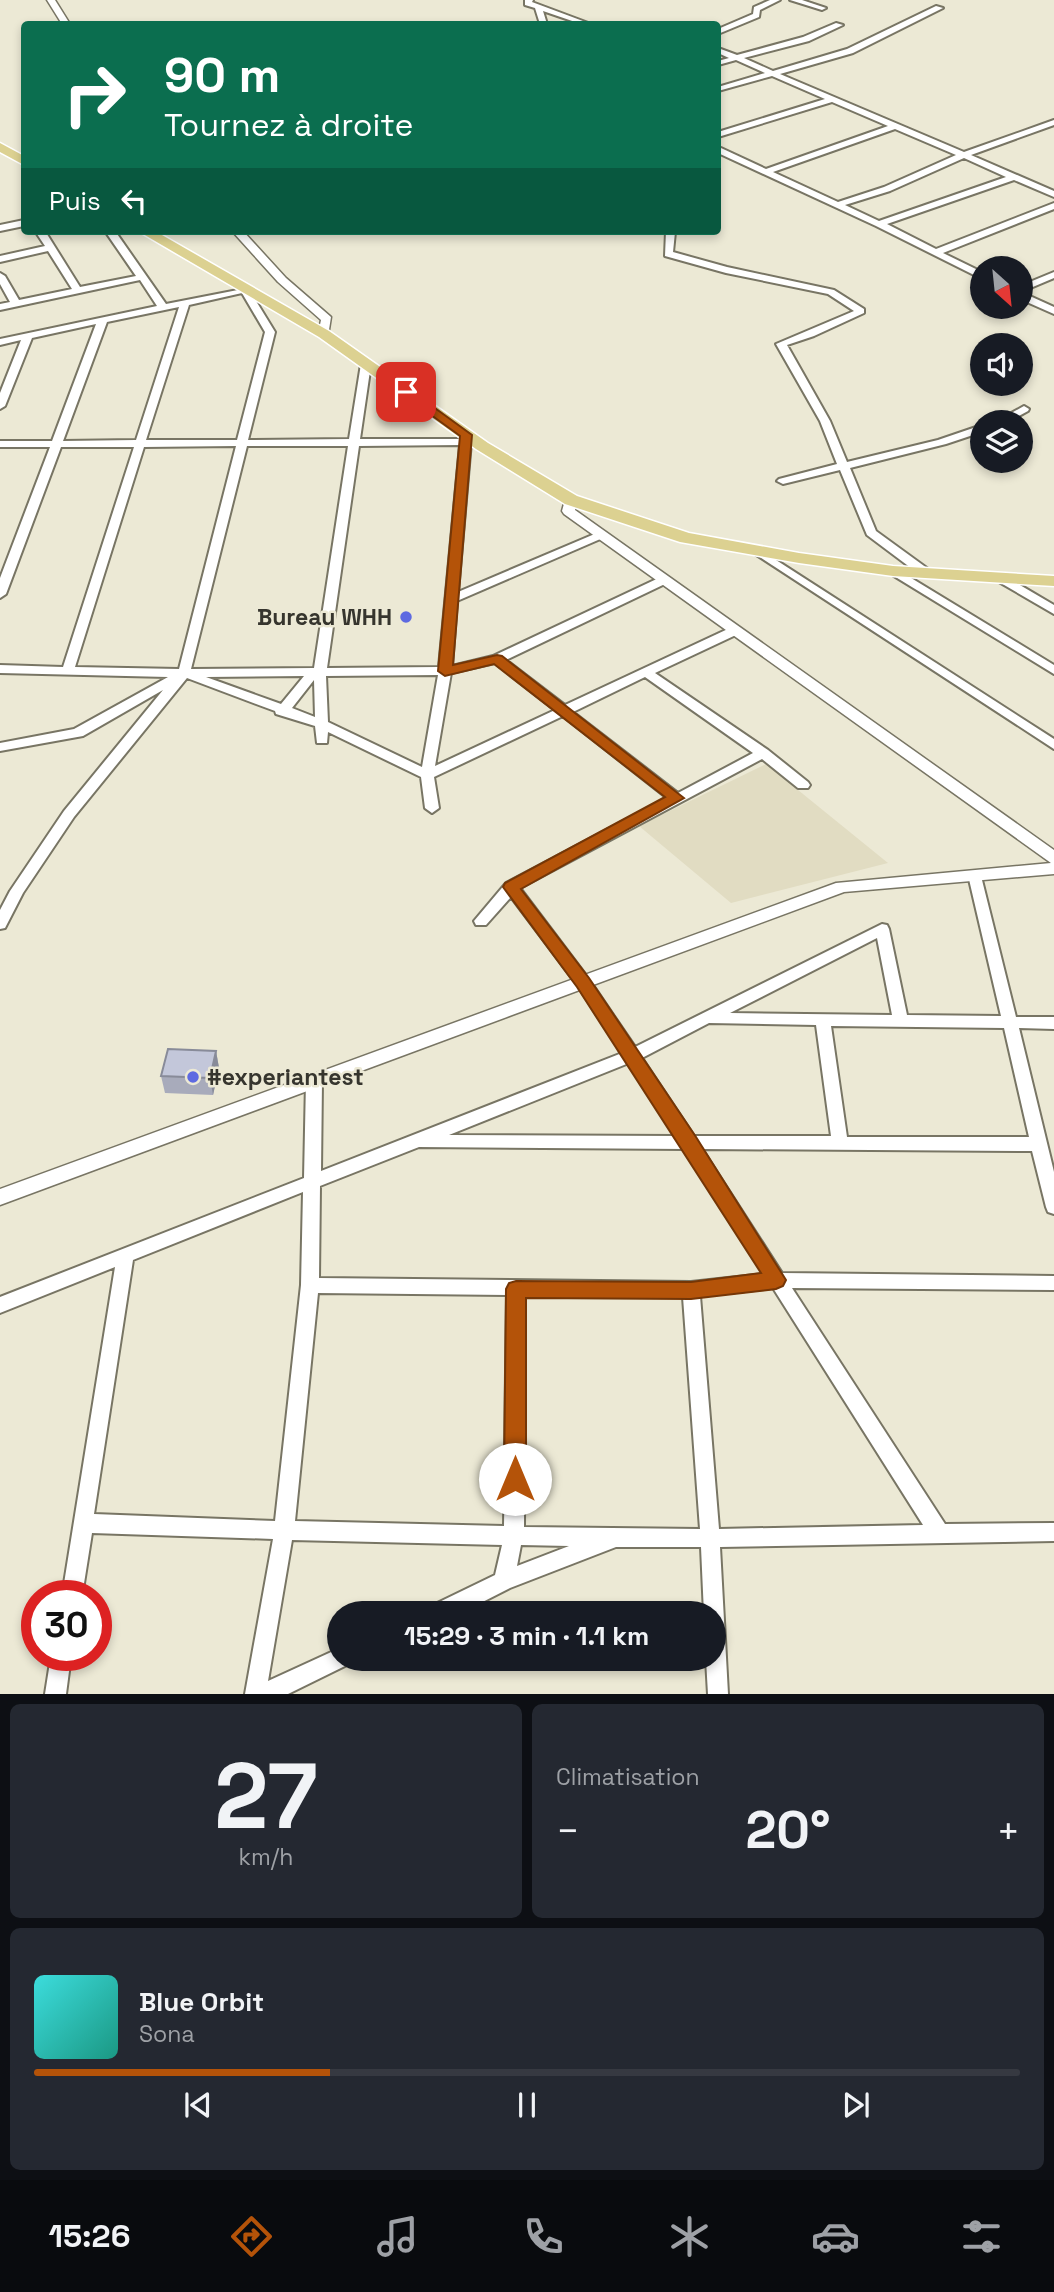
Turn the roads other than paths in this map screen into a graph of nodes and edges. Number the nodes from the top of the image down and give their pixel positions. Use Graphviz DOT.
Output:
graph roads {
  1 [pos="51,0"];
  2 [pos="529,0"];
  3 [pos="776,0"];
  4 [pos="794,0"];
  5 [pos="538,6"];
  6 [pos="822,8"];
  7 [pos="939,8"];
  8 [pos="64,21"];
  9 [pos="542,21"];
  10 [pos="579,21"];
  11 [pos="839,24"];
  12 [pos="721,31"];
  13 [pos="721,51"];
  14 [pos="738,58"];
  15 [pos="721,62"];
  16 [pos="773,73"];
  17 [pos="721,88"];
  18 [pos="833,99"];
  19 [pos="896,126"];
  20 [pos="1051,126"];
  21 [pos="721,134"];
  22 [pos="0,147"];
  23 [pos="721,151"];
  24 [pos="964,155"];
  25 [pos="21,159"];
  26 [pos="765,172"];
  27 [pos="1014,177"];
  28 [pos="1054,194"];
  29 [pos="836,205"];
  30 [pos="1054,206"];
  31 [pos="21,224"];
  32 [pos="879,224"];
  33 [pos="0,228"];
  34 [pos="43,235"];
  35 [pos="113,235"];
  36 [pos="152,235"];
  37 [pos="241,235"];
  38 [pos="670,235"];
  39 [pos="51,248"];
  40 [pos="935,253"];
  41 [pos="0,259"];
  42 [pos="970,270"];
  43 [pos="1054,275"];
  44 [pos="0,276"];
  45 [pos="143,277"];
  46 [pos="1033,284"];
  47 [pos="245,290"];
  48 [pos="78,291"];
  49 [pos="1033,301"];
  50 [pos="185,302"];
  51 [pos="16,304"];
  52 [pos="0,307"];
  53 [pos="163,307"];
  54 [pos="1054,311"];
  55 [pos="103,320"];
  56 [pos="324,334"];
  57 [pos="28,336"];
  58 [pos="0,342"];
  59 [pos="366,364"];
  60 [pos="0,406"];
  61 [pos="970,432"];
  62 [pos="466,438"];
  63 [pos="355,442"];
  64 [pos="138,443"];
  65 [pos="242,443"];
  66 [pos="0,444"];
  67 [pos="55,444"];
  68 [pos="845,466"];
  69 [pos="783,481"];
  70 [pos="571,500"];
  71 [pos="601,535"];
  72 [pos="759,552"];
  73 [pos="893,571"];
  74 [pos="927,574"];
  75 [pos="1003,579"];
  76 [pos="663,580"];
  77 [pos="1054,581"];
  78 [pos="0,594"];
  79 [pos="453,598"];
  80 [pos="1054,610"];
  81 [pos="733,631"];
  82 [pos="497,659"];
  83 [pos="0,669"];
  84 [pos="68,670"];
  85 [pos="1054,670"];
  86 [pos="445,671"];
  87 [pos="646,672"];
  88 [pos="184,673"];
  89 [pos="316,673"];
  90 [pos="564,710"];
  91 [pos="281,711"];
  92 [pos="322,724"];
  93 [pos="322,740"];
  94 [pos="1054,745"];
  95 [pos="0,747"];
  96 [pos="763,753"];
  97 [pos="427,775"];
  98 [pos="803,785"];
  99 [pos="676,798"];
  100 [pos="432,808"];
  101 [pos="1054,859"];
  102 [pos="1054,868"];
  103 [pos="975,875"];
  104 [pos="511,887"];
  105 [pos="481,921"];
  106 [pos="0,924"];
  107 [pos="583,982"];
  108 [pos="706,1018"];
  109 [pos="822,1020"];
  110 [pos="901,1021"];
  111 [pos="1010,1023"];
  112 [pos="1054,1023"];
  113 [pos="631,1056"];
  114 [pos="314,1081"];
  115 [pos="412,1140"];
  116 [pos="689,1142"];
  117 [pos="840,1143"];
  118 [pos="1039,1144"];
  119 [pos="312,1181"];
  120 [pos="0,1197"];
  121 [pos="1054,1207"];
  122 [pos="125,1256"];
  123 [pos="776,1280"];
  124 [pos="1054,1283"];
  125 [pos="310,1285"];
  126 [pos="516,1289"];
  127 [pos="691,1290"];
  128 [pos="0,1305"];
  129 [pos="85,1523"];
  130 [pos="284,1531"];
  131 [pos="939,1532"];
  132 [pos="1054,1532"];
  133 [pos="514,1534"];
  134 [pos="617,1537"];
  135 [pos="710,1538"];
  136 [pos="75,1580"];
  137 [pos="504,1581"];
  138 [pos="463,1601"];
  139 [pos="327,1664"];
  140 [pos="59,1671"];
  141 [pos="55,1693"];
  142 [pos="255,1693"];
  143 [pos="264,1693"];
  144 [pos="718,1693"];
  1 -- 8 [label="street"];
  2 -- 5 [label="street"];
  3 -- 12 [label="street"];
  4 -- 6 [label="street"];
  5 -- 9 [label="street"];
  5 -- 10 [label="street"];
  7 -- 16 [label="street"];
  11 -- 14 [label="street"];
  13 -- 14 [label="street"];
  14 -- 15 [label="street"];
  14 -- 16 [label="street"];
  16 -- 17 [label="street"];
  16 -- 18 [label="street"];
  18 -- 19 [label="street"];
  18 -- 21 [label="street"];
  19 -- 24 [label="street"];
  19 -- 26 [label="street"];
  20 -- 24 [label="street"];
  22 -- 25 [label="main road"];
  23 -- 26 [label="street"];
  24 -- 27 [label="street"];
  24 -- 29 [label="street"];
  26 -- 29 [label="street"];
  27 -- 28 [label="street"];
  27 -- 32 [label="street"];
  29 -- 32 [label="street"];
  30 -- 40 [label="street"];
  31 -- 33 [label="street"];
  32 -- 40 [label="street"];
  34 -- 39 [label="street"];
  35 -- 45 [label="street"];
  36 -- 47 [label="main road"];
  37 -- 56 [label="street"];
  38 -- 68 [label="street"];
  39 -- 41 [label="street"];
  39 -- 48 [label="street"];
  40 -- 42 [label="street"];
  43 -- 46 [label="street"];
  44 -- 51 [label="street"];
  45 -- 48 [label="street"];
  45 -- 53 [label="street"];
  47 -- 50 [label="street"];
  47 -- 56 [label="main road"];
  47 -- 65 [label="street"];
  48 -- 51 [label="street"];
  49 -- 54 [label="street"];
  50 -- 53 [label="street"];
  50 -- 64 [label="street"];
  51 -- 52 [label="street"];
  53 -- 55 [label="street"];
  55 -- 57 [label="street"];
  55 -- 67 [label="street"];
  56 -- 59 [label="main road"];
  57 -- 58 [label="street"];
  57 -- 60 [label="street"];
  59 -- 62 [label="main road"];
  59 -- 63 [label="street"];
  61 -- 68 [label="street"];
  62 -- 63 [label="street"];
  62 -- 70 [label="main road"];
  62 -- 79 [label="street"];
  63 -- 65 [label="street"];
  63 -- 89 [label="street"];
  64 -- 65 [label="street"];
  64 -- 67 [label="street"];
  64 -- 84 [label="street"];
  65 -- 88 [label="street"];
  66 -- 67 [label="street"];
  67 -- 78 [label="street"];
  68 -- 69 [label="street"];
  68 -- 74 [label="street"];
  70 -- 71 [label="street"];
  70 -- 72 [label="main road"];
  71 -- 76 [label="street"];
  71 -- 79 [label="street"];
  72 -- 73 [label="main road"];
  72 -- 94 [label="street"];
  73 -- 74 [label="main road"];
  73 -- 85 [label="street"];
  74 -- 75 [label="main road"];
  75 -- 77 [label="main road"];
  75 -- 80 [label="street"];
  76 -- 81 [label="street"];
  76 -- 82 [label="street"];
  79 -- 86 [label="street"];
  81 -- 87 [label="street"];
  81 -- 101 [label="street"];
  82 -- 86 [label="street"];
  82 -- 90 [label="street"];
  83 -- 84 [label="street"];
  84 -- 88 [label="street"];
  86 -- 89 [label="street"];
  86 -- 97 [label="street"];
  87 -- 90 [label="street"];
  87 -- 96 [label="street"];
  88 -- 89 [label="street"];
  88 -- 91 [label="street"];
  88 -- 95 [label="street"];
  88 -- 106 [label="street"];
  89 -- 91 [label="street"];
  89 -- 92 [label="street"];
  90 -- 97 [label="street"];
  90 -- 99 [label="street"];
  91 -- 92 [label="street"];
  92 -- 93 [label="street"];
  92 -- 97 [label="street"];
  96 -- 98 [label="street"];
  96 -- 99 [label="street"];
  97 -- 100 [label="street"];
  99 -- 104 [label="street"];
  102 -- 103 [label="street"];
  103 -- 107 [label="street"];
  103 -- 111 [label="street"];
  104 -- 105 [label="street"];
  104 -- 107 [label="street"];
  107 -- 113 [label="street"];
  107 -- 114 [label="street"];
  108 -- 109 [label="street"];
  108 -- 110 [label="street"];
  108 -- 113 [label="street"];
  109 -- 110 [label="street"];
  109 -- 117 [label="street"];
  110 -- 111 [label="street"];
  111 -- 112 [label="street"];
  111 -- 118 [label="street"];
  113 -- 115 [label="street"];
  113 -- 116 [label="street"];
  114 -- 119 [label="street"];
  114 -- 120 [label="street"];
  115 -- 116 [label="street"];
  115 -- 119 [label="street"];
  116 -- 117 [label="street"];
  116 -- 123 [label="street"];
  117 -- 118 [label="street"];
  118 -- 121 [label="street"];
  119 -- 122 [label="street"];
  119 -- 125 [label="street"];
  122 -- 128 [label="street"];
  122 -- 129 [label="street"];
  123 -- 124 [label="street"];
  123 -- 127 [label="street"];
  123 -- 131 [label="street"];
  125 -- 126 [label="street"];
  125 -- 130 [label="street"];
  126 -- 127 [label="street"];
  126 -- 133 [label="street"];
  127 -- 135 [label="street"];
  129 -- 130 [label="street"];
  129 -- 136 [label="street"];
  130 -- 133 [label="street"];
  130 -- 142 [label="street"];
  131 -- 132 [label="street"];
  131 -- 135 [label="street"];
  133 -- 134 [label="street"];
  133 -- 137 [label="street"];
  134 -- 135 [label="street"];
  134 -- 137 [label="street"];
  135 -- 144 [label="street"];
  137 -- 138 [label="street"];
  139 -- 143 [label="street"];
  140 -- 141 [label="street"];
}
